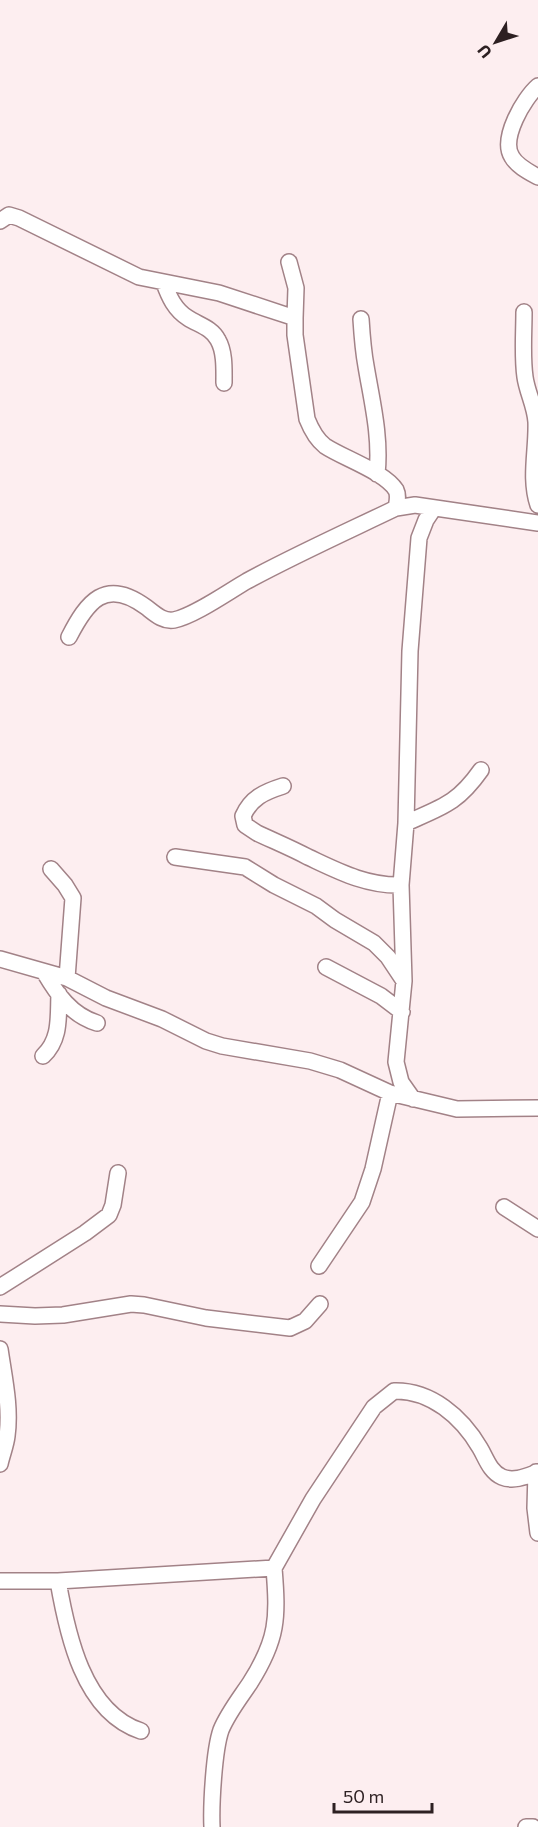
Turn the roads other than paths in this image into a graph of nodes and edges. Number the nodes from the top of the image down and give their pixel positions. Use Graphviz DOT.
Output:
graph roads {
  1 [pos="538,86"];
  2 [pos="538,177"];
  3 [pos="3,214"];
  4 [pos="289,262"];
  5 [pos="164,283"];
  6 [pos="524,312"];
  7 [pos="294,318"];
  8 [pos="361,319"];
  9 [pos="224,383"];
  10 [pos="377,474"];
  11 [pos="538,505"];
  12 [pos="396,508"];
  13 [pos="434,508"];
  14 [pos="538,523"];
  15 [pos="69,637"];
  16 [pos="482,770"];
  17 [pos="283,786"];
  18 [pos="406,823"];
  19 [pos="175,857"];
  20 [pos="51,869"];
  21 [pos="401,885"];
  22 [pos="0,959"];
  23 [pos="326,967"];
  24 [pos="44,972"];
  25 [pos="67,978"];
  26 [pos="405,981"];
  27 [pos="59,994"];
  28 [pos="402,1012"];
  29 [pos="97,1023"];
  30 [pos="43,1056"];
  31 [pos="390,1093"];
  32 [pos="413,1099"];
  33 [pos="538,1108"];
  34 [pos="118,1173"];
  35 [pos="504,1207"];
  36 [pos="538,1229"];
  37 [pos="319,1266"];
  38 [pos="0,1287"];
  39 [pos="320,1304"];
  40 [pos="0,1314"];
  41 [pos="0,1348"];
  42 [pos="0,1464"];
  43 [pos="537,1472"];
  44 [pos="538,1533"];
  45 [pos="274,1568"];
  46 [pos="0,1581"];
  47 [pos="58,1581"];
  48 [pos="141,1731"];
  49 [pos="212,1827"];
  50 [pos="526,1827"];
  51 [pos="533,1827"];
  1 -- 2 [label="street"];
  3 -- 5 [label="street"];
  4 -- 7 [label="street"];
  5 -- 7 [label="street"];
  5 -- 9 [label="street"];
  6 -- 11 [label="street"];
  7 -- 10 [label="street"];
  8 -- 10 [label="street"];
  10 -- 12 [label="street"];
  12 -- 13 [label="street"];
  12 -- 15 [label="street"];
  13 -- 14 [label="street"];
  13 -- 18 [label="street"];
  16 -- 18 [label="street"];
  17 -- 21 [label="street"];
  18 -- 21 [label="street"];
  19 -- 26 [label="street"];
  20 -- 25 [label="street"];
  21 -- 26 [label="street"];
  22 -- 24 [label="street"];
  23 -- 28 [label="street"];
  24 -- 25 [label="street"];
  24 -- 27 [label="street"];
  25 -- 31 [label="street"];
  26 -- 28 [label="street"];
  27 -- 29 [label="street"];
  27 -- 30 [label="street"];
  28 -- 32 [label="street"];
  31 -- 32 [label="street"];
  31 -- 37 [label="street"];
  32 -- 33 [label="street"];
  34 -- 38 [label="street"];
  35 -- 36 [label="street"];
  39 -- 40 [label="street"];
  41 -- 42 [label="street"];
  43 -- 44 [label="street"];
  43 -- 45 [label="street"];
  45 -- 47 [label="street"];
  45 -- 49 [label="street"];
  46 -- 47 [label="street"];
  47 -- 48 [label="street"];
  50 -- 51 [label="street"];
}
